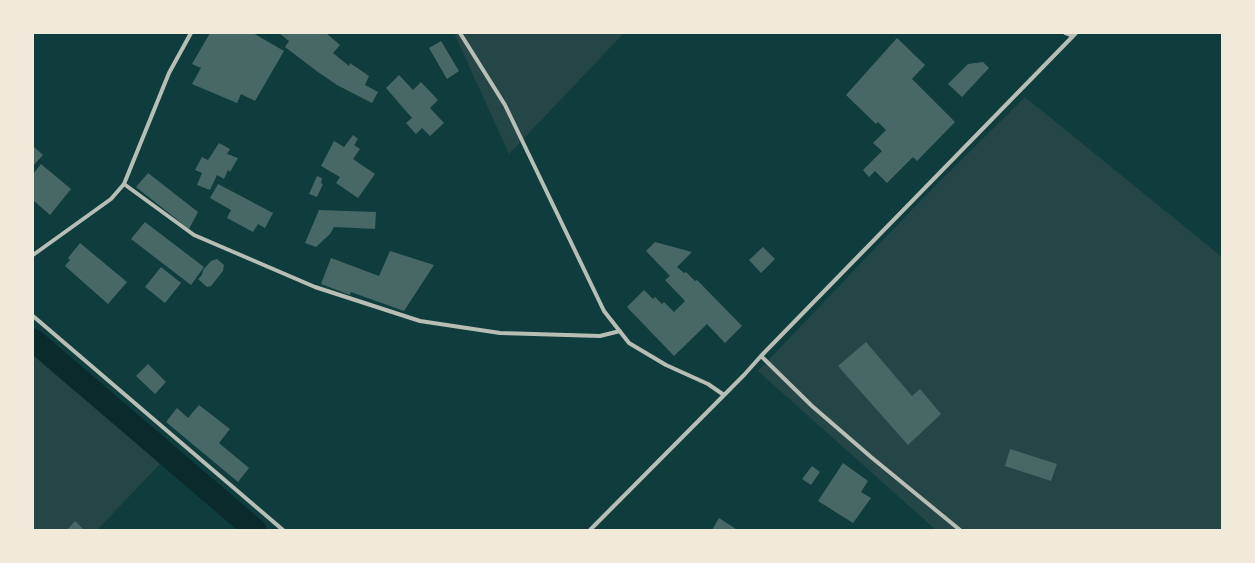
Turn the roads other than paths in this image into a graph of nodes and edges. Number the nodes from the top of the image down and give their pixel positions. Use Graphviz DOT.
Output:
graph roads {
  1 [pos="190,33"];
  2 [pos="460,33"];
  3 [pos="1065,33"];
  4 [pos="1075,35"];
  5 [pos="124,184"];
  6 [pos="33,255"];
  7 [pos="33,316"];
  8 [pos="620,331"];
  9 [pos="761,356"];
  10 [pos="724,395"];
  11 [pos="283,530"];
  12 [pos="590,530"];
  13 [pos="960,530"];
  1 -- 5 [label="street"];
  2 -- 8 [label="street"];
  3 -- 4 [label="street"];
  4 -- 9 [label="street"];
  5 -- 6 [label="street"];
  5 -- 8 [label="street"];
  7 -- 11 [label="street"];
  8 -- 10 [label="street"];
  9 -- 10 [label="street"];
  9 -- 13 [label="street"];
  10 -- 12 [label="street"];
}
